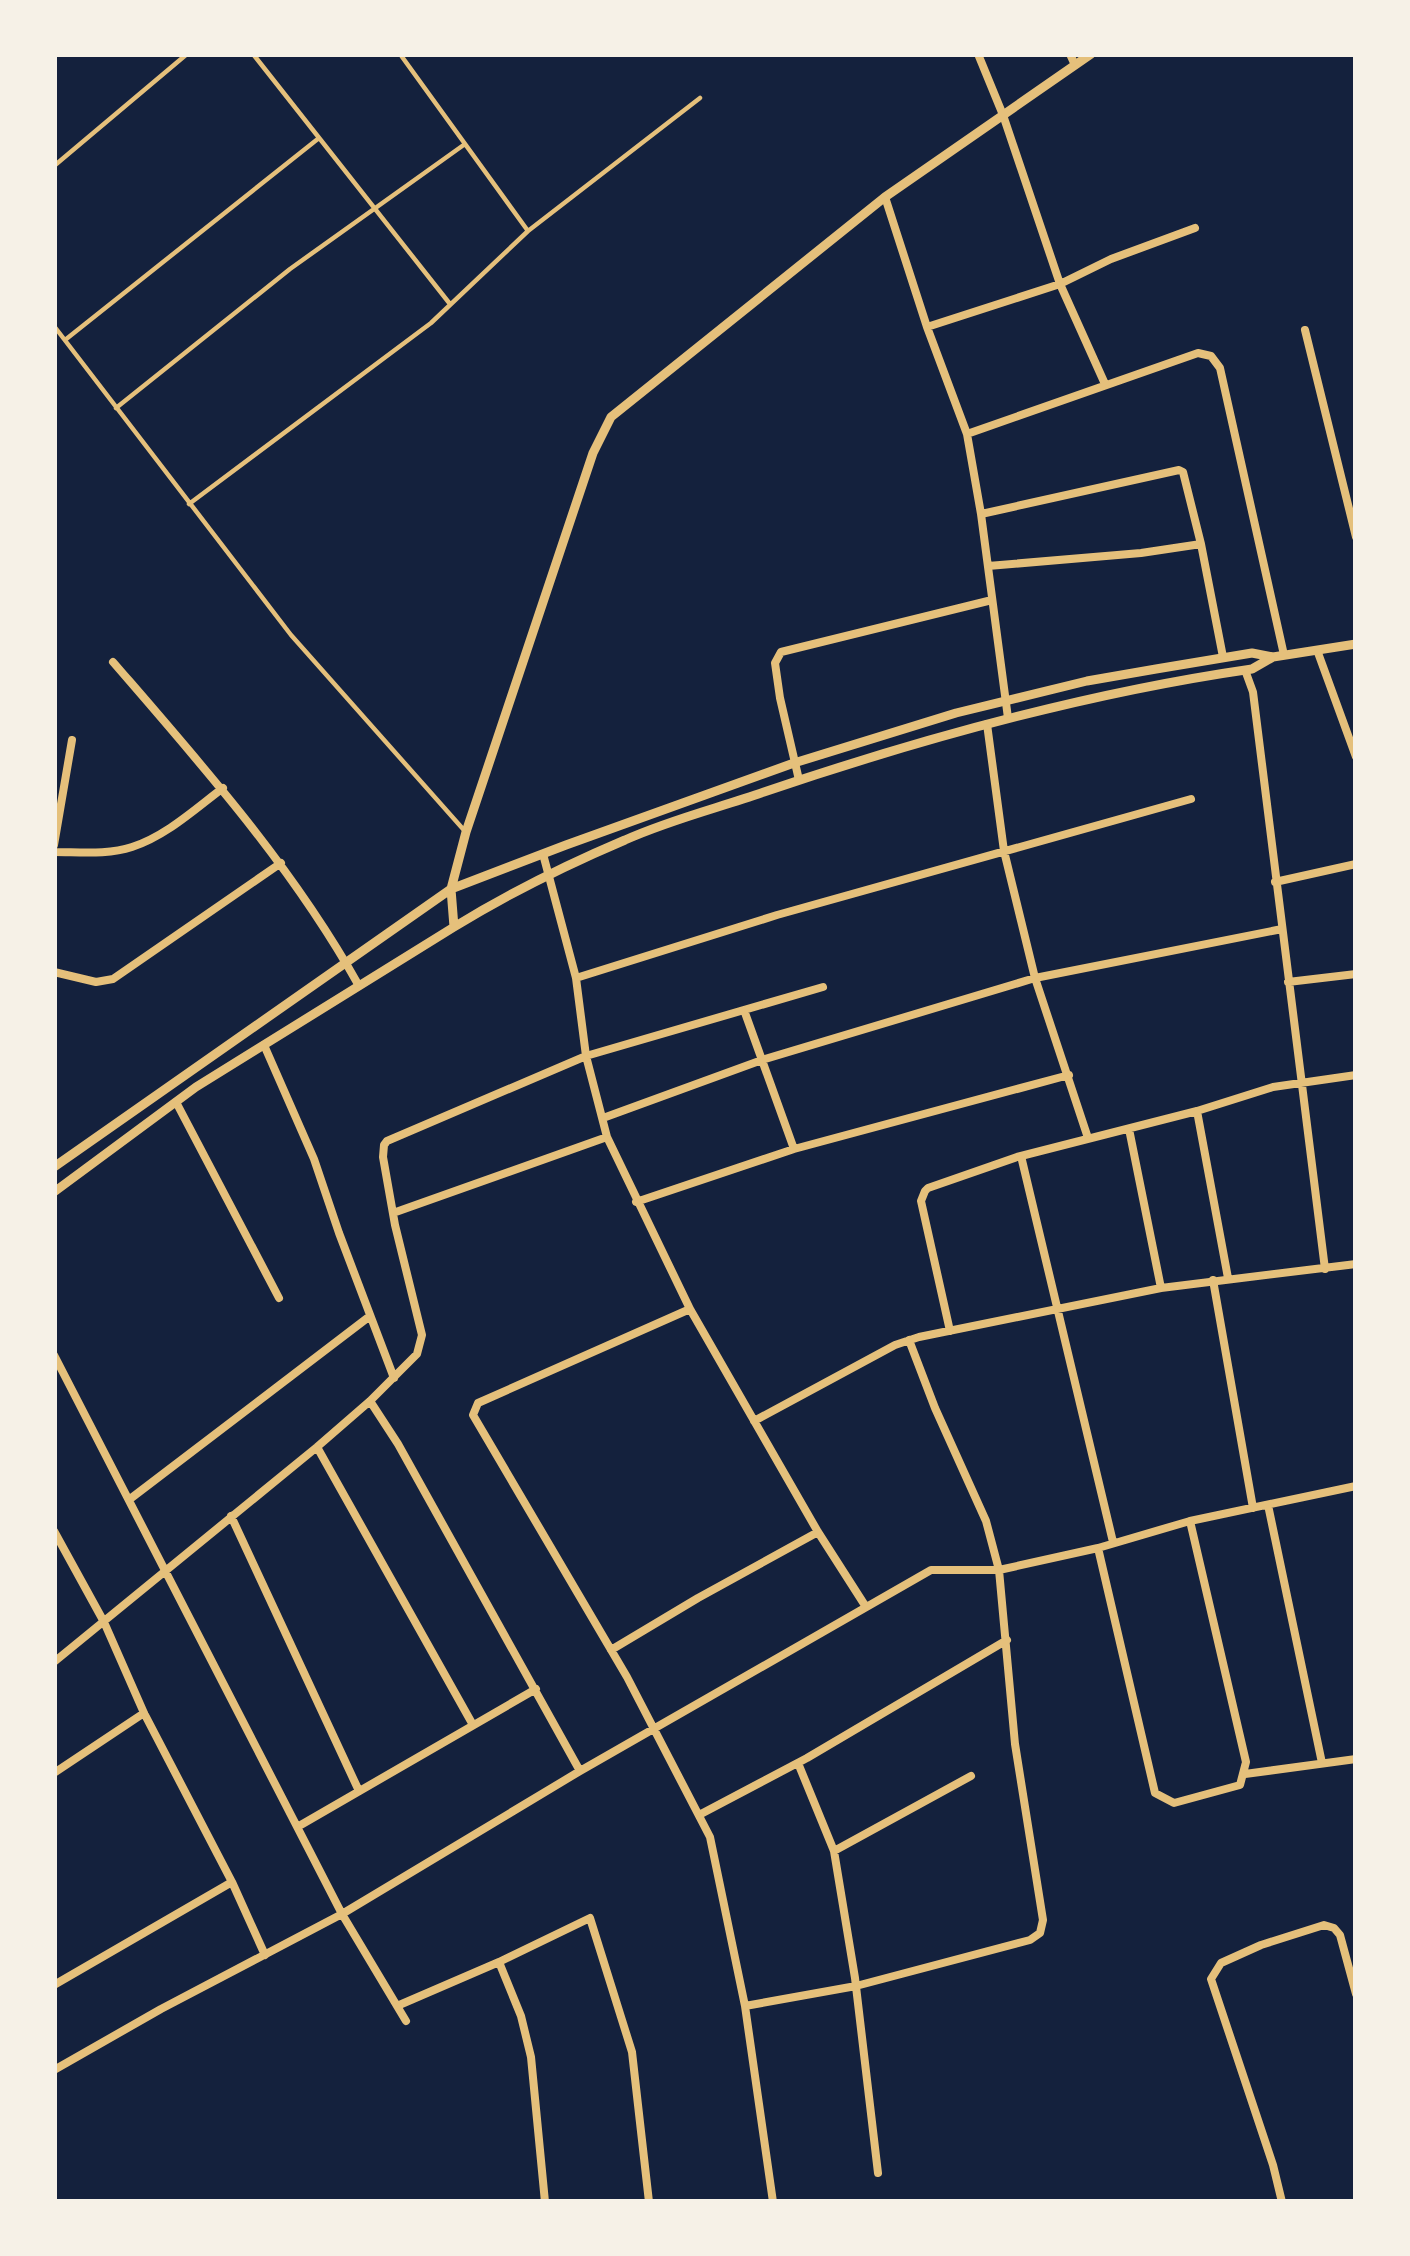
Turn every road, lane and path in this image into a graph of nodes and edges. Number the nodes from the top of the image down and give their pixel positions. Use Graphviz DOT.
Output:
graph roads {
  1 [pos="187,54"];
  2 [pos="253,54"];
  3 [pos="400,54"];
  4 [pos="978,54"];
  5 [pos="1090,54"];
  6 [pos="1072,60"];
  7 [pos="700,98"];
  8 [pos="1003,115"];
  9 [pos="319,138"];
  10 [pos="465,144"];
  11 [pos="54,166"];
  12 [pos="886,197"];
  13 [pos="374,208"];
  14 [pos="1195,228"];
  15 [pos="528,232"];
  16 [pos="1060,284"];
  17 [pos="450,304"];
  18 [pos="54,326"];
  19 [pos="927,327"];
  20 [pos="1305,330"];
  21 [pos="64,340"];
  22 [pos="1105,384"];
  23 [pos="116,408"];
  24 [pos="967,434"];
  25 [pos="189,504"];
  26 [pos="980,514"];
  27 [pos="1356,537"];
  28 [pos="1201,544"];
  29 [pos="987,566"];
  30 [pos="992,600"];
  31 [pos="1356,644"];
  32 [pos="1317,650"];
  33 [pos="1278,656"];
  34 [pos="1223,657"];
  35 [pos="113,662"];
  36 [pos="1245,670"];
  37 [pos="1005,701"];
  38 [pos="1008,718"];
  39 [pos="987,723"];
  40 [pos="72,740"];
  41 [pos="1356,757"];
  42 [pos="794,763"];
  43 [pos="799,780"];
  44 [pos="223,788"];
  45 [pos="1191,800"];
  46 [pos="466,832"];
  47 [pos="54,848"];
  48 [pos="1004,851"];
  49 [pos="543,854"];
  50 [pos="281,863"];
  51 [pos="1356,864"];
  52 [pos="549,876"];
  53 [pos="1275,882"];
  54 [pos="451,889"];
  55 [pos="454,927"];
  56 [pos="1282,928"];
  57 [pos="346,962"];
  58 [pos="54,972"];
  59 [pos="1356,974"];
  60 [pos="576,978"];
  61 [pos="1035,978"];
  62 [pos="1288,982"];
  63 [pos="359,986"];
  64 [pos="823,987"];
  65 [pos="744,1010"];
  66 [pos="264,1045"];
  67 [pos="586,1056"];
  68 [pos="762,1060"];
  69 [pos="1069,1076"];
  70 [pos="1356,1076"];
  71 [pos="1300,1082"];
  72 [pos="176,1102"];
  73 [pos="1197,1111"];
  74 [pos="602,1119"];
  75 [pos="1129,1129"];
  76 [pos="607,1137"];
  77 [pos="1088,1138"];
  78 [pos="794,1150"];
  79 [pos="1021,1156"];
  80 [pos="55,1164"];
  81 [pos="54,1192"];
  82 [pos="636,1202"];
  83 [pos="393,1214"];
  84 [pos="1356,1264"];
  85 [pos="1325,1269"];
  86 [pos="1228,1278"];
  87 [pos="1213,1280"];
  88 [pos="1161,1288"];
  89 [pos="279,1298"];
  90 [pos="1058,1308"];
  91 [pos="690,1309"];
  92 [pos="370,1316"];
  93 [pos="950,1331"];
  94 [pos="909,1340"];
  95 [pos="54,1355"];
  96 [pos="394,1378"];
  97 [pos="370,1401"];
  98 [pos="754,1421"];
  99 [pos="317,1447"];
  100 [pos="1356,1486"];
  101 [pos="130,1499"];
  102 [pos="1268,1505"];
  103 [pos="1253,1508"];
  104 [pos="231,1516"];
  105 [pos="1190,1521"];
  106 [pos="54,1531"];
  107 [pos="818,1532"];
  108 [pos="1113,1542"];
  109 [pos="1098,1548"];
  110 [pos="166,1570"];
  111 [pos="999,1570"];
  112 [pos="866,1607"];
  113 [pos="104,1622"];
  114 [pos="1007,1640"];
  115 [pos="611,1649"];
  116 [pos="54,1663"];
  117 [pos="536,1690"];
  118 [pos="144,1713"];
  119 [pos="473,1725"];
  120 [pos="655,1729"];
  121 [pos="1356,1759"];
  122 [pos="1322,1762"];
  123 [pos="798,1763"];
  124 [pos="580,1771"];
  125 [pos="54,1774"];
  126 [pos="1245,1774"];
  127 [pos="971,1775"];
  128 [pos="359,1791"];
  129 [pos="699,1815"];
  130 [pos="298,1826"];
  131 [pos="834,1851"];
  132 [pos="232,1882"];
  133 [pos="342,1914"];
  134 [pos="265,1954"];
  135 [pos="499,1962"];
  136 [pos="54,1985"];
  137 [pos="856,1986"];
  138 [pos="1356,1994"];
  139 [pos="397,2006"];
  140 [pos="745,2006"];
  141 [pos="406,2021"];
  142 [pos="54,2070"];
  143 [pos="878,2173"];
  144 [pos="545,2202"];
  145 [pos="649,2202"];
  146 [pos="773,2202"];
  147 [pos="1282,2202"];
  1 -- 11 [label="lane"];
  2 -- 9 [label="lane"];
  3 -- 10 [label="lane"];
  4 -- 8 [label="street"];
  5 -- 6 [label="street"];
  6 -- 8 [label="street"];
  7 -- 15 [label="lane"];
  8 -- 12 [label="street"];
  8 -- 16 [label="street"];
  9 -- 13 [label="lane"];
  9 -- 21 [label="lane"];
  10 -- 13 [label="lane"];
  10 -- 15 [label="lane"];
  12 -- 19 [label="street"];
  12 -- 46 [label="street"];
  13 -- 17 [label="lane"];
  13 -- 23 [label="lane"];
  14 -- 16 [label="street"];
  15 -- 17 [label="lane"];
  16 -- 19 [label="street"];
  16 -- 22 [label="street"];
  17 -- 25 [label="lane"];
  18 -- 21 [label="lane"];
  19 -- 24 [label="street"];
  20 -- 27 [label="street"];
  21 -- 23 [label="lane"];
  22 -- 24 [label="street"];
  22 -- 33 [label="street"];
  23 -- 25 [label="lane"];
  24 -- 26 [label="street"];
  25 -- 46 [label="lane"];
  26 -- 28 [label="street"];
  26 -- 29 [label="street"];
  28 -- 29 [label="street"];
  28 -- 34 [label="street"];
  29 -- 30 [label="street"];
  30 -- 37 [label="street"];
  30 -- 42 [label="street"];
  31 -- 32 [label="street"];
  32 -- 33 [label="street"];
  32 -- 41 [label="street"];
  33 -- 34 [label="street"];
  33 -- 36 [label="street"];
  34 -- 37 [label="street"];
  35 -- 44 [label="street"];
  36 -- 38 [label="street"];
  36 -- 53 [label="street"];
  37 -- 38 [label="street"];
  37 -- 42 [label="street"];
  38 -- 39 [label="street"];
  39 -- 43 [label="street"];
  39 -- 48 [label="street"];
  40 -- 47 [label="street"];
  42 -- 43 [label="street"];
  42 -- 49 [label="street"];
  43 -- 52 [label="street"];
  44 -- 47 [label="street"];
  44 -- 50 [label="street"];
  45 -- 48 [label="street"];
  46 -- 54 [label="street"];
  48 -- 60 [label="street"];
  48 -- 61 [label="street"];
  49 -- 52 [label="street"];
  49 -- 54 [label="street"];
  50 -- 57 [label="street"];
  50 -- 58 [label="street"];
  51 -- 53 [label="street"];
  52 -- 55 [label="street"];
  52 -- 60 [label="street"];
  53 -- 56 [label="street"];
  54 -- 55 [label="street"];
  54 -- 57 [label="street"];
  55 -- 63 [label="street"];
  56 -- 61 [label="street"];
  56 -- 62 [label="street"];
  57 -- 63 [label="street"];
  57 -- 80 [label="street"];
  59 -- 62 [label="street"];
  60 -- 67 [label="street"];
  61 -- 68 [label="street"];
  61 -- 69 [label="street"];
  62 -- 71 [label="street"];
  63 -- 66 [label="street"];
  64 -- 65 [label="street"];
  65 -- 67 [label="street"];
  65 -- 68 [label="street"];
  66 -- 72 [label="street"];
  66 -- 92 [label="street"];
  67 -- 74 [label="street"];
  67 -- 83 [label="street"];
  68 -- 74 [label="street"];
  68 -- 78 [label="street"];
  69 -- 77 [label="street"];
  69 -- 78 [label="street"];
  70 -- 71 [label="street"];
  71 -- 73 [label="street"];
  71 -- 85 [label="street"];
  72 -- 81 [label="street"];
  72 -- 89 [label="street"];
  73 -- 75 [label="street"];
  73 -- 86 [label="street"];
  74 -- 76 [label="street"];
  75 -- 77 [label="street"];
  75 -- 88 [label="street"];
  76 -- 82 [label="street"];
  76 -- 83 [label="street"];
  77 -- 79 [label="street"];
  78 -- 82 [label="street"];
  79 -- 90 [label="street"];
  79 -- 93 [label="street"];
  82 -- 91 [label="street"];
  83 -- 96 [label="street"];
  84 -- 85 [label="street"];
  85 -- 86 [label="street"];
  86 -- 87 [label="street"];
  87 -- 88 [label="street"];
  87 -- 103 [label="street"];
  88 -- 90 [label="street"];
  90 -- 93 [label="street"];
  90 -- 108 [label="street"];
  91 -- 98 [label="street"];
  91 -- 115 [label="street"];
  92 -- 96 [label="street"];
  92 -- 101 [label="street"];
  93 -- 94 [label="street"];
  94 -- 98 [label="street"];
  94 -- 111 [label="street"];
  95 -- 101 [label="street"];
  96 -- 97 [label="street"];
  97 -- 99 [label="street"];
  97 -- 117 [label="street"];
  98 -- 107 [label="street"];
  99 -- 104 [label="street"];
  99 -- 119 [label="street"];
  100 -- 102 [label="street"];
  101 -- 110 [label="street"];
  102 -- 103 [label="street"];
  102 -- 122 [label="street"];
  103 -- 105 [label="street"];
  104 -- 110 [label="street"];
  104 -- 128 [label="street"];
  105 -- 108 [label="street"];
  105 -- 126 [label="street"];
  106 -- 113 [label="street"];
  107 -- 112 [label="street"];
  107 -- 115 [label="street"];
  108 -- 109 [label="street"];
  109 -- 111 [label="street"];
  109 -- 126 [label="street"];
  110 -- 113 [label="street"];
  110 -- 130 [label="street"];
  111 -- 112 [label="street"];
  111 -- 114 [label="street"];
  112 -- 120 [label="street"];
  113 -- 116 [label="street"];
  113 -- 118 [label="street"];
  114 -- 123 [label="street"];
  114 -- 137 [label="street"];
  115 -- 120 [label="street"];
  117 -- 119 [label="street"];
  117 -- 124 [label="street"];
  118 -- 125 [label="street"];
  118 -- 132 [label="street"];
  119 -- 128 [label="street"];
  120 -- 124 [label="street"];
  120 -- 129 [label="street"];
  121 -- 122 [label="street"];
  122 -- 126 [label="street"];
  123 -- 129 [label="street"];
  123 -- 131 [label="street"];
  124 -- 133 [label="street"];
  127 -- 131 [label="street"];
  128 -- 130 [label="street"];
  129 -- 140 [label="street"];
  130 -- 133 [label="street"];
  131 -- 137 [label="street"];
  132 -- 134 [label="street"];
  132 -- 136 [label="street"];
  133 -- 134 [label="street"];
  133 -- 139 [label="street"];
  134 -- 142 [label="street"];
  135 -- 139 [label="street"];
  135 -- 144 [label="street"];
  135 -- 145 [label="street"];
  137 -- 140 [label="street"];
  137 -- 143 [label="street"];
  138 -- 147 [label="street"];
  139 -- 141 [label="street"];
  140 -- 146 [label="street"];
}
